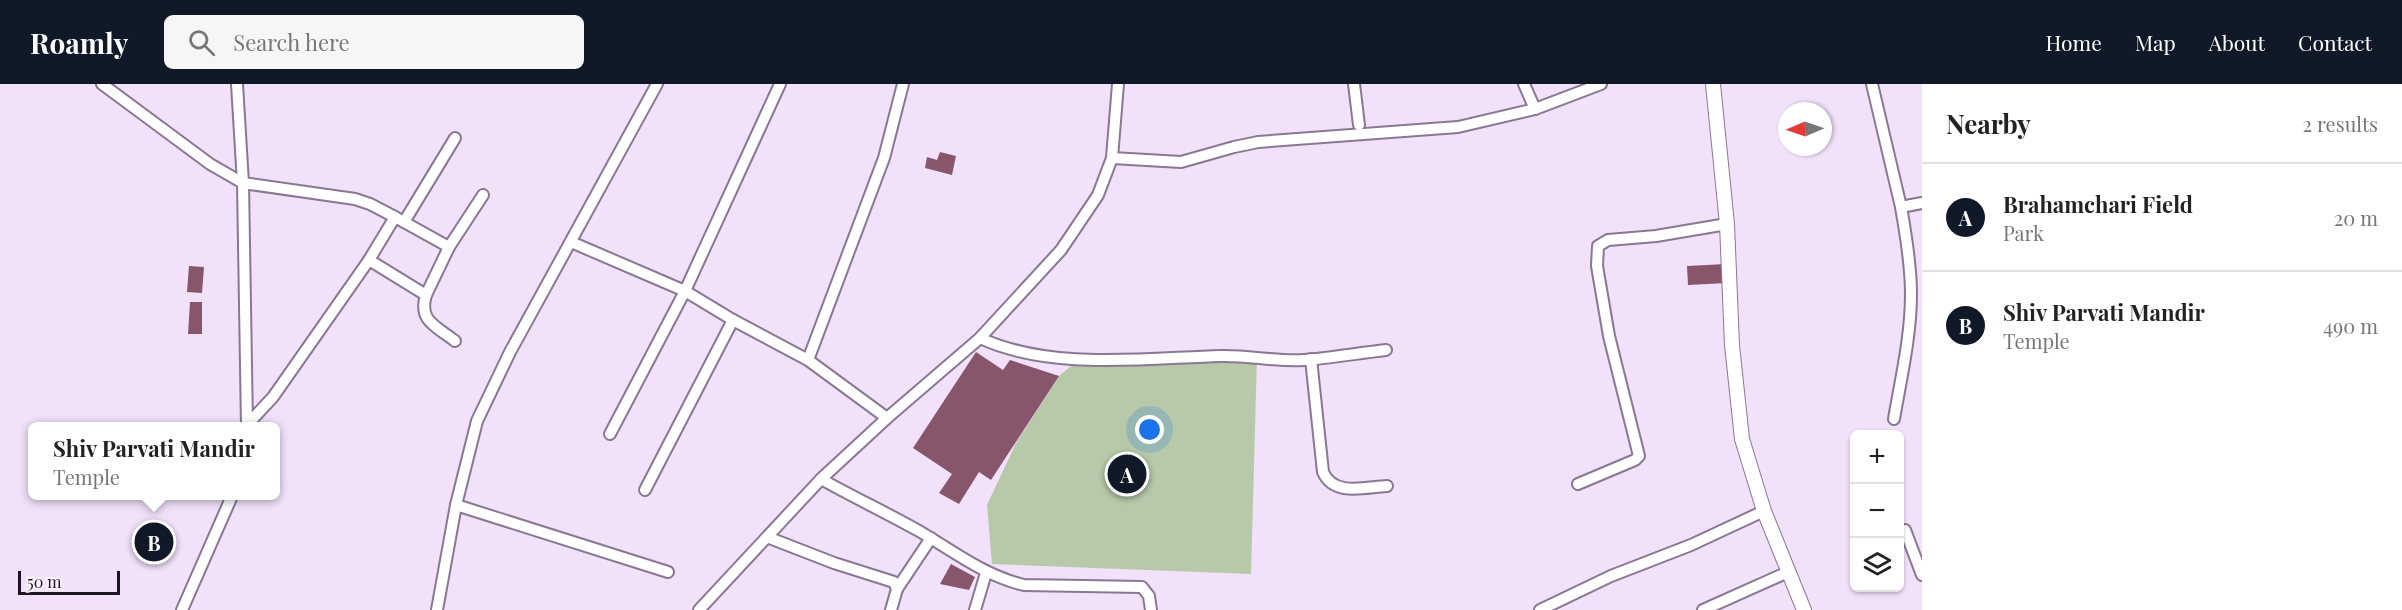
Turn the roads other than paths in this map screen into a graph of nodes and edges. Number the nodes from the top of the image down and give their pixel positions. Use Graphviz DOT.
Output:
graph roads {
  1 [pos="102,84"];
  2 [pos="237,84"];
  3 [pos="657,84"];
  4 [pos="780,84"];
  5 [pos="903,84"];
  6 [pos="1118,84"];
  7 [pos="1354,84"];
  8 [pos="1524,84"];
  9 [pos="1601,84"];
  10 [pos="1713,84"];
  11 [pos="1872,84"];
  12 [pos="1535,109"];
  13 [pos="1359,125"];
  14 [pos="455,138"];
  15 [pos="1112,158"];
  16 [pos="243,183"];
  17 [pos="483,195"];
  18 [pos="1922,203"];
  19 [pos="1901,207"];
  20 [pos="399,219"];
  21 [pos="1727,224"];
  22 [pos="571,242"];
  23 [pos="449,246"];
  24 [pos="369,260"];
  25 [pos="685,291"];
  26 [pos="426,295"];
  27 [pos="733,320"];
  28 [pos="980,338"];
  29 [pos="455,341"];
  30 [pos="1386,350"];
  31 [pos="1311,359"];
  32 [pos="808,360"];
  33 [pos="887,418"];
  34 [pos="1894,418"];
  35 [pos="247,422"];
  36 [pos="251,422"];
  37 [pos="610,434"];
  38 [pos="821,480"];
  39 [pos="1578,484"];
  40 [pos="1387,486"];
  41 [pos="645,490"];
  42 [pos="230,500"];
  43 [pos="456,505"];
  44 [pos="1764,511"];
  45 [pos="1905,530"];
  46 [pos="767,537"];
  47 [pos="931,538"];
  48 [pos="668,572"];
  49 [pos="1788,572"];
  50 [pos="986,573"];
  51 [pos="1922,575"];
  52 [pos="897,589"];
  53 [pos="185,609"];
  54 [pos="437,610"];
  55 [pos="699,610"];
  56 [pos="891,610"];
  57 [pos="975,610"];
  58 [pos="1151,610"];
  59 [pos="1540,610"];
  60 [pos="1703,610"];
  61 [pos="1804,610"];
  1 -- 16 [label="street"];
  2 -- 16 [label="street"];
  3 -- 22 [label="street"];
  4 -- 25 [label="street"];
  5 -- 32 [label="street"];
  6 -- 15 [label="street"];
  7 -- 13 [label="street"];
  8 -- 12 [label="street"];
  9 -- 12 [label="street"];
  10 -- 21 [label="street"];
  11 -- 19 [label="street"];
  12 -- 15 [label="street"];
  14 -- 20 [label="street"];
  15 -- 28 [label="street"];
  16 -- 20 [label="street"];
  16 -- 35 [label="street"];
  17 -- 23 [label="street"];
  18 -- 19 [label="street"];
  19 -- 34 [label="street"];
  20 -- 23 [label="street"];
  20 -- 24 [label="street"];
  21 -- 39 [label="street"];
  21 -- 44 [label="street"];
  22 -- 25 [label="street"];
  22 -- 43 [label="street"];
  23 -- 26 [label="street"];
  24 -- 26 [label="street"];
  24 -- 36 [label="street"];
  25 -- 27 [label="street"];
  25 -- 37 [label="street"];
  26 -- 29 [label="street"];
  27 -- 32 [label="street"];
  27 -- 41 [label="street"];
  28 -- 31 [label="street"];
  28 -- 33 [label="street"];
  30 -- 31 [label="street"];
  31 -- 40 [label="street"];
  32 -- 33 [label="street"];
  33 -- 38 [label="street"];
  38 -- 46 [label="street"];
  38 -- 47 [label="street"];
  42 -- 53 [label="street"];
  43 -- 48 [label="street"];
  43 -- 54 [label="street"];
  44 -- 49 [label="street"];
  44 -- 59 [label="street"];
  45 -- 51 [label="street"];
  46 -- 52 [label="street"];
  46 -- 55 [label="street"];
  47 -- 50 [label="street"];
  47 -- 52 [label="street"];
  49 -- 60 [label="street"];
  49 -- 61 [label="street"];
  50 -- 57 [label="street"];
  50 -- 58 [label="street"];
  52 -- 56 [label="street"];
}
